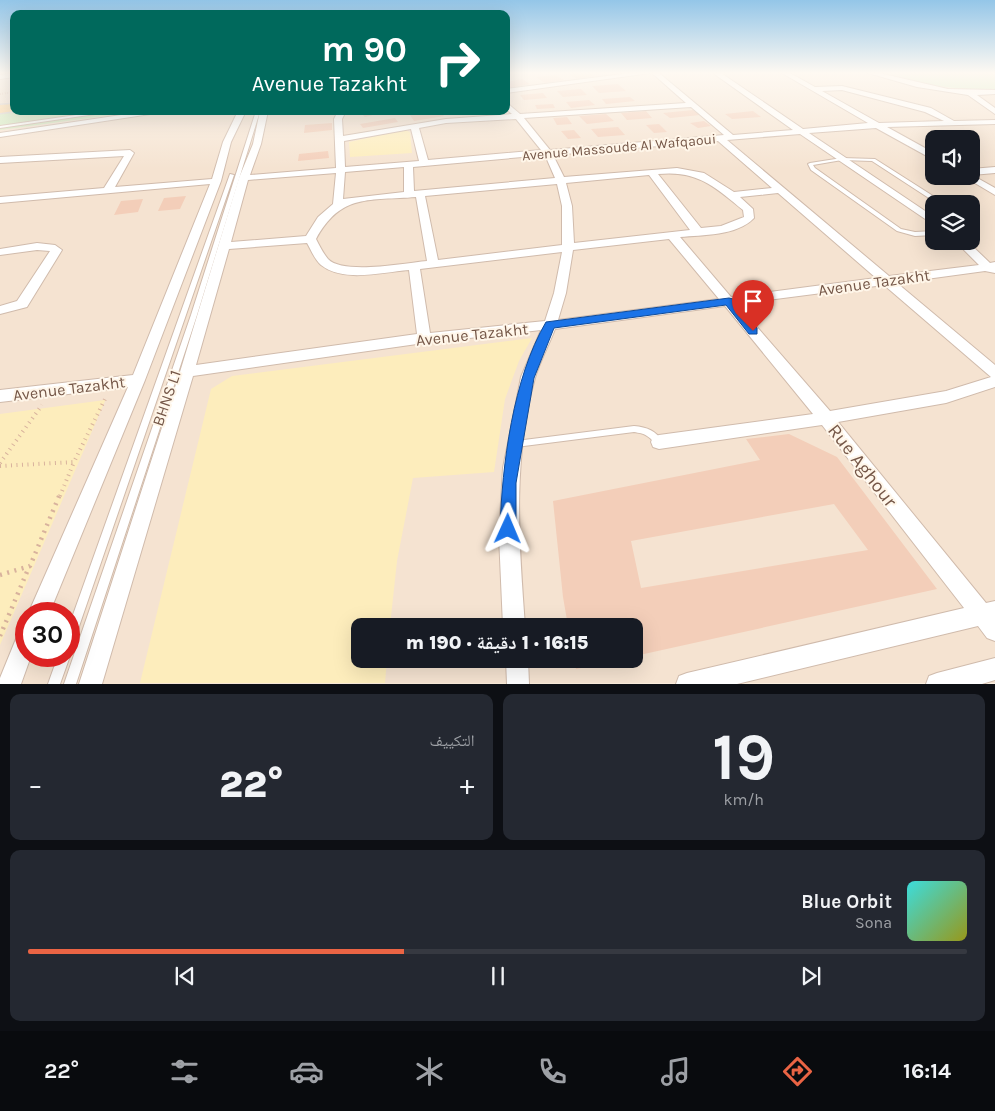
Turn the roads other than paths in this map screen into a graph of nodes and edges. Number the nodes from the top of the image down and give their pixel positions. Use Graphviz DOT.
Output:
graph roads {
  1 [pos="692,105"];
  2 [pos="762,105"];
  3 [pos="842,105"];
  4 [pos="908,105"];
  5 [pos="510,107"];
  6 [pos="79,115"];
  7 [pos="84,115"];
  8 [pos="138,115"];
  9 [pos="240,115"];
  10 [pos="253,115"];
  11 [pos="257,115"];
  12 [pos="263,115"];
  13 [pos="340,115"];
  14 [pos="520,116"];
  15 [pos="952,122"];
  16 [pos="995,122"];
  17 [pos="877,125"];
  18 [pos="0,126"];
  19 [pos="414,126"];
  20 [pos="801,132"];
  21 [pos="0,135"];
  22 [pos="727,138"];
  23 [pos="340,139"];
  24 [pos="548,152"];
  25 [pos="925,152"];
  26 [pos="842,159"];
  27 [pos="0,160"];
  28 [pos="424,163"];
  29 [pos="408,164"];
  30 [pos="341,169"];
  31 [pos="995,170"];
  32 [pos="980,171"];
  33 [pos="650,172"];
  34 [pos="244,178"];
  35 [pos="561,180"];
  36 [pos="216,181"];
  37 [pos="980,183"];
  38 [pos="108,190"];
  39 [pos="781,190"];
  40 [pos="420,192"];
  41 [pos="995,192"];
  42 [pos="409,193"];
  43 [pos="928,195"];
  44 [pos="732,196"];
  45 [pos="0,200"];
  46 [pos="338,204"];
  47 [pos="925,216"];
  48 [pos="697,231"];
  49 [pos="925,233"];
  50 [pos="672,235"];
  51 [pos="310,239"];
  52 [pos="224,246"];
  53 [pos="568,246"];
  54 [pos="972,250"];
  55 [pos="0,252"];
  56 [pos="433,263"];
  57 [pos="414,266"];
  58 [pos="993,266"];
  59 [pos="886,281"];
  60 [pos="729,302"];
  61 [pos="0,310"];
  62 [pos="550,325"];
  63 [pos="424,338"];
  64 [pos="187,372"];
  65 [pos="995,373"];
  66 [pos="138,380"];
  67 [pos="995,381"];
  68 [pos="0,396"];
  69 [pos="826,418"];
  70 [pos="659,442"];
  71 [pos="515,444"];
  72 [pos="43,602"];
  73 [pos="80,610"];
  74 [pos="988,612"];
  75 [pos="513,618"];
  76 [pos="995,630"];
  77 [pos="16,667"];
  78 [pos="60,667"];
  79 [pos="517,668"];
  80 [pos="995,669"];
  81 [pos="9,684"];
  82 [pos="54,684"];
  83 [pos="70,684"];
  84 [pos="90,684"];
  85 [pos="518,684"];
  86 [pos="687,684"];
  87 [pos="937,684"];
  1 -- 14 [label="street"];
  1 -- 22 [label="street"];
  2 -- 20 [label="street"];
  3 -- 17 [label="street"];
  4 -- 15 [label="street"];
  5 -- 14 [label="street"];
  6 -- 18 [label="lane"];
  7 -- 18 [label="lane"];
  8 -- 21 [label="street"];
  9 -- 36 [label="street"];
  10 -- 73 [label="lane, BHNS L1"];
  11 -- 83 [label="lane, BHNS L1"];
  12 -- 34 [label="street"];
  13 -- 23 [label="street"];
  14 -- 19 [label="street"];
  14 -- 24 [label="street"];
  15 -- 16 [label="street, Avenue Massoude Al Wafqaoui"];
  15 -- 17 [label="street, Avenue Massoude Al Wafqaoui"];
  17 -- 20 [label="street, Avenue Massoude Al Wafqaoui"];
  17 -- 25 [label="street"];
  19 -- 23 [label="street"];
  19 -- 28 [label="street"];
  20 -- 22 [label="street, Avenue Massoude Al Wafqaoui"];
  20 -- 26 [label="street"];
  22 -- 24 [label="street, Avenue Massoude Al Wafqaoui"];
  22 -- 39 [label="street"];
  23 -- 30 [label="street"];
  24 -- 28 [label="street, Avenue Massoude Al Wafqaoui"];
  24 -- 35 [label="street"];
  26 -- 43 [label="lane"];
  26 -- 47 [label="street"];
  26 -- 49 [label="lane"];
  27 -- 38 [label="street"];
  28 -- 29 [label="street, Avenue Massoude Al Wafqaoui"];
  29 -- 30 [label="street, Avenue Massoude Al Wafqaoui"];
  29 -- 42 [label="street"];
  30 -- 34 [label="street, Avenue Massoude Al Wafqaoui"];
  30 -- 46 [label="street"];
  31 -- 32 [label="street"];
  33 -- 35 [label="street"];
  33 -- 44 [label="street"];
  33 -- 48 [label="street"];
  34 -- 52 [label="street"];
  35 -- 40 [label="street"];
  35 -- 53 [label="street"];
  36 -- 38 [label="street"];
  36 -- 66 [label="street"];
  37 -- 41 [label="street"];
  38 -- 45 [label="street"];
  39 -- 44 [label="street"];
  39 -- 59 [label="street"];
  40 -- 42 [label="street"];
  40 -- 56 [label="street"];
  42 -- 46 [label="street"];
  44 -- 48 [label="street"];
  46 -- 51 [label="street"];
  48 -- 50 [label="street"];
  50 -- 53 [label="street"];
  50 -- 60 [label="street, Rue Aghour"];
  51 -- 52 [label="street"];
  51 -- 57 [label="street"];
  52 -- 64 [label="street"];
  53 -- 56 [label="street"];
  53 -- 62 [label="street"];
  54 -- 58 [label="street"];
  55 -- 61 [label="street"];
  56 -- 57 [label="street"];
  57 -- 63 [label="street"];
  58 -- 59 [label="street, Avenue Tazakht"];
  59 -- 60 [label="street, Avenue Tazakht"];
  59 -- 65 [label="street"];
  60 -- 62 [label="street, Avenue Tazakht"];
  60 -- 69 [label="street, Rue Aghour"];
  62 -- 63 [label="street, Avenue Tazakht"];
  62 -- 71 [label="street"];
  63 -- 64 [label="street, Avenue Tazakht"];
  64 -- 84 [label="street"];
  66 -- 68 [label="street, Avenue Tazakht"];
  66 -- 72 [label="street"];
  67 -- 69 [label="street"];
  69 -- 70 [label="street"];
  69 -- 74 [label="street, Rue Aghour"];
  70 -- 71 [label="lane"];
  71 -- 75 [label="street"];
  74 -- 76 [label="street, Rue Aghour"];
  74 -- 86 [label="street"];
  77 -- 81 [label="street"];
  78 -- 82 [label="lane"];
  79 -- 85 [label="street"];
  80 -- 87 [label="street"];
}
